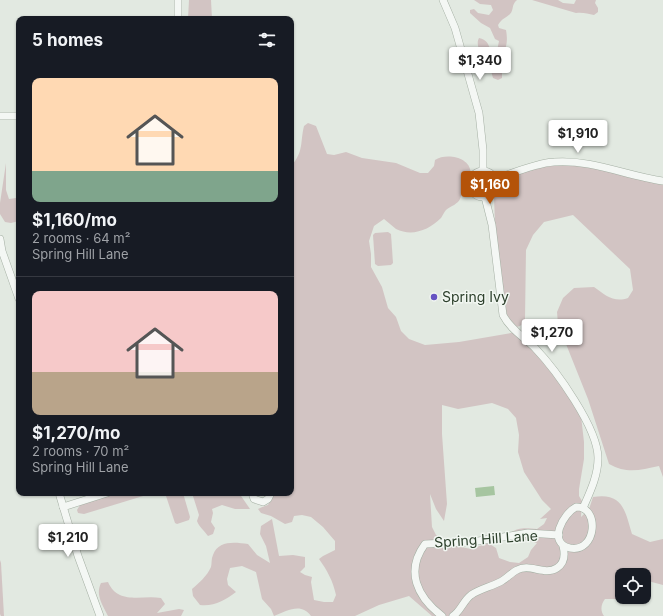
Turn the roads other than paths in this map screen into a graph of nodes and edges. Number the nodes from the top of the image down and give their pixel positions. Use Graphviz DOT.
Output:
graph roads {
  1 [pos="178,0"];
  2 [pos="443,0"];
  3 [pos="178,16"];
  4 [pos="0,116"];
  5 [pos="16,116"];
  6 [pos="483,170"];
  7 [pos="496,179"];
  8 [pos="663,181"];
  9 [pos="485,197"];
  10 [pos="0,238"];
  11 [pos="16,291"];
  12 [pos="60,496"];
  13 [pos="97,496"];
  14 [pos="253,496"];
  15 [pos="270,496"];
  16 [pos="62,507"];
  17 [pos="583,508"];
  18 [pos="558,535"];
  19 [pos="563,546"];
  20 [pos="457,614"];
  21 [pos="100,616"];
  22 [pos="442,616"];
  1 -- 3 [label="street"];
  2 -- 6 [label="street"];
  4 -- 5 [label="street"];
  6 -- 7 [label="street"];
  6 -- 9 [label="street"];
  7 -- 8 [label="street"];
  7 -- 9 [label="street"];
  9 -- 17 [label="street"];
  10 -- 11 [label="street"];
  12 -- 16 [label="street"];
  13 -- 16 [label="street"];
  14 -- 15 [label="street"];
  16 -- 21 [label="street"];
  17 -- 18 [label="street, Spring Hill Lane"];
  17 -- 19 [label="street"];
  18 -- 19 [label="street, Spring Hill Lane"];
  18 -- 22 [label="street, Spring Hill Lane"];
  19 -- 20 [label="street"];
}
